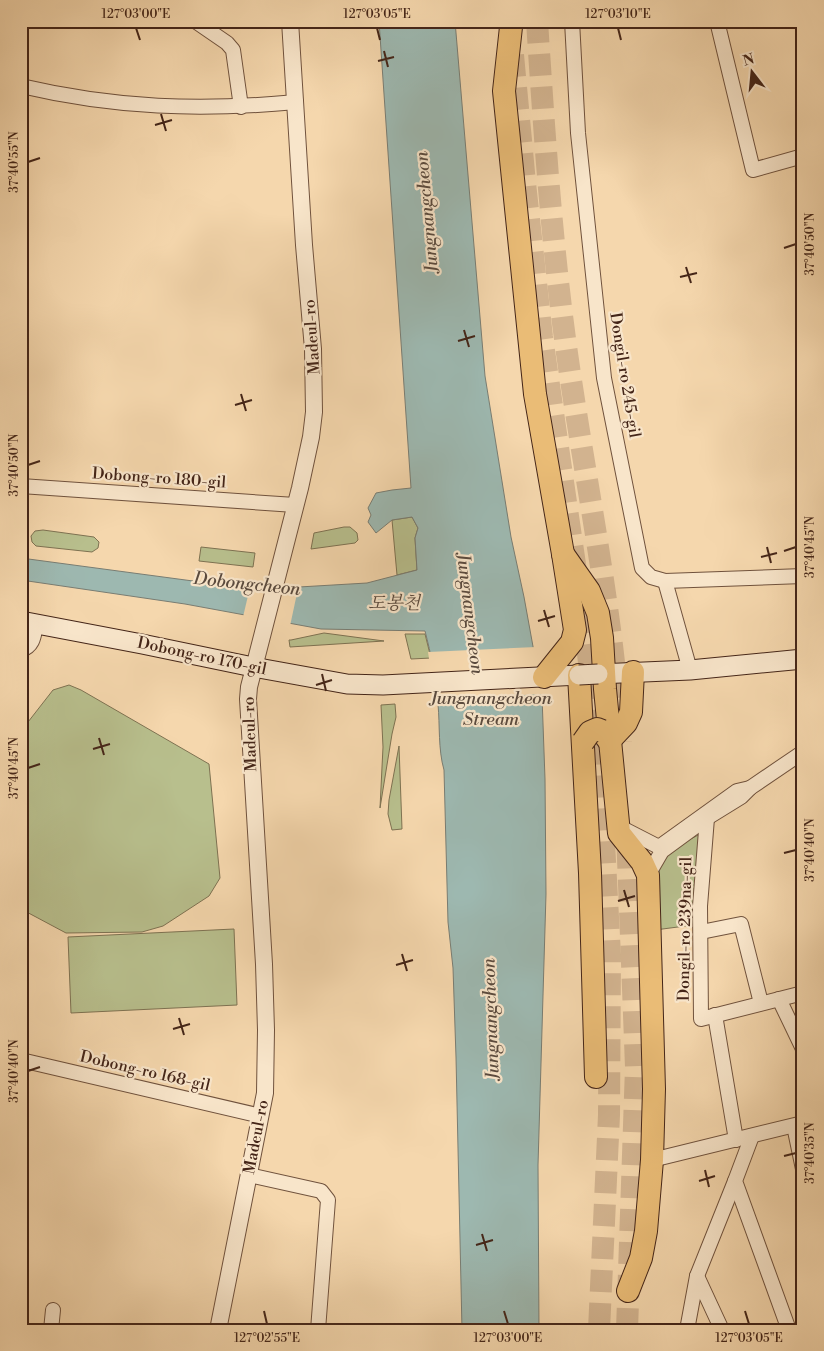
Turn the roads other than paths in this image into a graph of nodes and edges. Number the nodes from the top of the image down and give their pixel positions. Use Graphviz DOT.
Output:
graph roads {
  1 [pos="195,21"];
  2 [pos="290,21"];
  3 [pos="572,21"];
  4 [pos="717,21"];
  5 [pos="511,27"];
  6 [pos="21,86"];
  7 [pos="296,102"];
  8 [pos="241,106"];
  9 [pos="803,156"];
  10 [pos="21,486"];
  11 [pos="295,505"];
  12 [pos="566,558"];
  13 [pos="803,576"];
  14 [pos="665,581"];
  15 [pos="29,622"];
  16 [pos="21,650"];
  17 [pos="803,659"];
  18 [pos="253,667"];
  19 [pos="690,670"];
  20 [pos="633,672"];
  21 [pos="594,674"];
  22 [pos="544,677"];
  23 [pos="598,738"];
  24 [pos="803,752"];
  25 [pos="750,788"];
  26 [pos="707,818"];
  27 [pos="618,826"];
  28 [pos="648,875"];
  29 [pos="701,932"];
  30 [pos="803,993"];
  31 [pos="779,999"];
  32 [pos="761,1004"];
  33 [pos="715,1015"];
  34 [pos="803,1049"];
  35 [pos="21,1060"];
  36 [pos="596,1077"];
  37 [pos="260,1116"];
  38 [pos="798,1125"];
  39 [pos="752,1136"];
  40 [pos="736,1140"];
  41 [pos="652,1160"];
  42 [pos="803,1169"];
  43 [pos="249,1176"];
  44 [pos="735,1181"];
  45 [pos="697,1276"];
  46 [pos="628,1291"];
  47 [pos="53,1310"];
  48 [pos="51,1330"];
  49 [pos="218,1330"];
  50 [pos="318,1330"];
  51 [pos="687,1330"];
  52 [pos="722,1330"];
  53 [pos="789,1330"];
  1 -- 8 [label="street"];
  2 -- 7 [label="street, Madeul-ro"];
  3 -- 14 [label="street, Dongil-ro 245-gil"];
  4 -- 9 [label="street"];
  5 -- 12 [label="highway"];
  6 -- 8 [label="street"];
  7 -- 8 [label="street"];
  7 -- 11 [label="street, Madeul-ro"];
  10 -- 11 [label="street, Dobong-ro 180-gil"];
  11 -- 18 [label="street, Madeul-ro"];
  12 -- 21 [label="highway"];
  12 -- 22 [label="highway"];
  13 -- 14 [label="street"];
  14 -- 19 [label="street"];
  15 -- 16 [label="street"];
  15 -- 18 [label="main road, Dobong-ro 170-gil"];
  17 -- 19 [label="main road, Dobong-ro 170-gil"];
  18 -- 22 [label="main road, Dobong-ro 170-gil"];
  18 -- 37 [label="street, Madeul-ro"];
  19 -- 20 [label="main road, Dobong-ro 170-gil"];
  20 -- 21 [label="main road, Dobong-ro 170-gil"];
  20 -- 23 [label="highway"];
  21 -- 22 [label="main road, Dobong-ro 170-gil"];
  21 -- 23 [label="highway"];
  23 -- 27 [label="highway"];
  23 -- 36 [label="highway"];
  24 -- 25 [label="street"];
  25 -- 26 [label="street"];
  25 -- 27 [label="street"];
  26 -- 28 [label="street"];
  26 -- 29 [label="street, Dongil-ro 239na-gil"];
  27 -- 28 [label="highway"];
  28 -- 41 [label="highway"];
  29 -- 32 [label="street"];
  29 -- 33 [label="street, Dongil-ro 239na-gil"];
  30 -- 31 [label="street"];
  31 -- 32 [label="street"];
  31 -- 34 [label="street"];
  32 -- 33 [label="street"];
  33 -- 40 [label="street"];
  35 -- 37 [label="street, Dobong-ro 168-gil"];
  37 -- 43 [label="street, Madeul-ro"];
  38 -- 39 [label="street"];
  38 -- 42 [label="street"];
  39 -- 40 [label="street"];
  39 -- 44 [label="street"];
  40 -- 41 [label="street"];
  41 -- 46 [label="highway"];
  43 -- 49 [label="street, Madeul-ro"];
  43 -- 50 [label="street"];
  44 -- 45 [label="street"];
  44 -- 53 [label="street"];
  45 -- 51 [label="street"];
  45 -- 52 [label="street"];
  47 -- 48 [label="street"];
}
